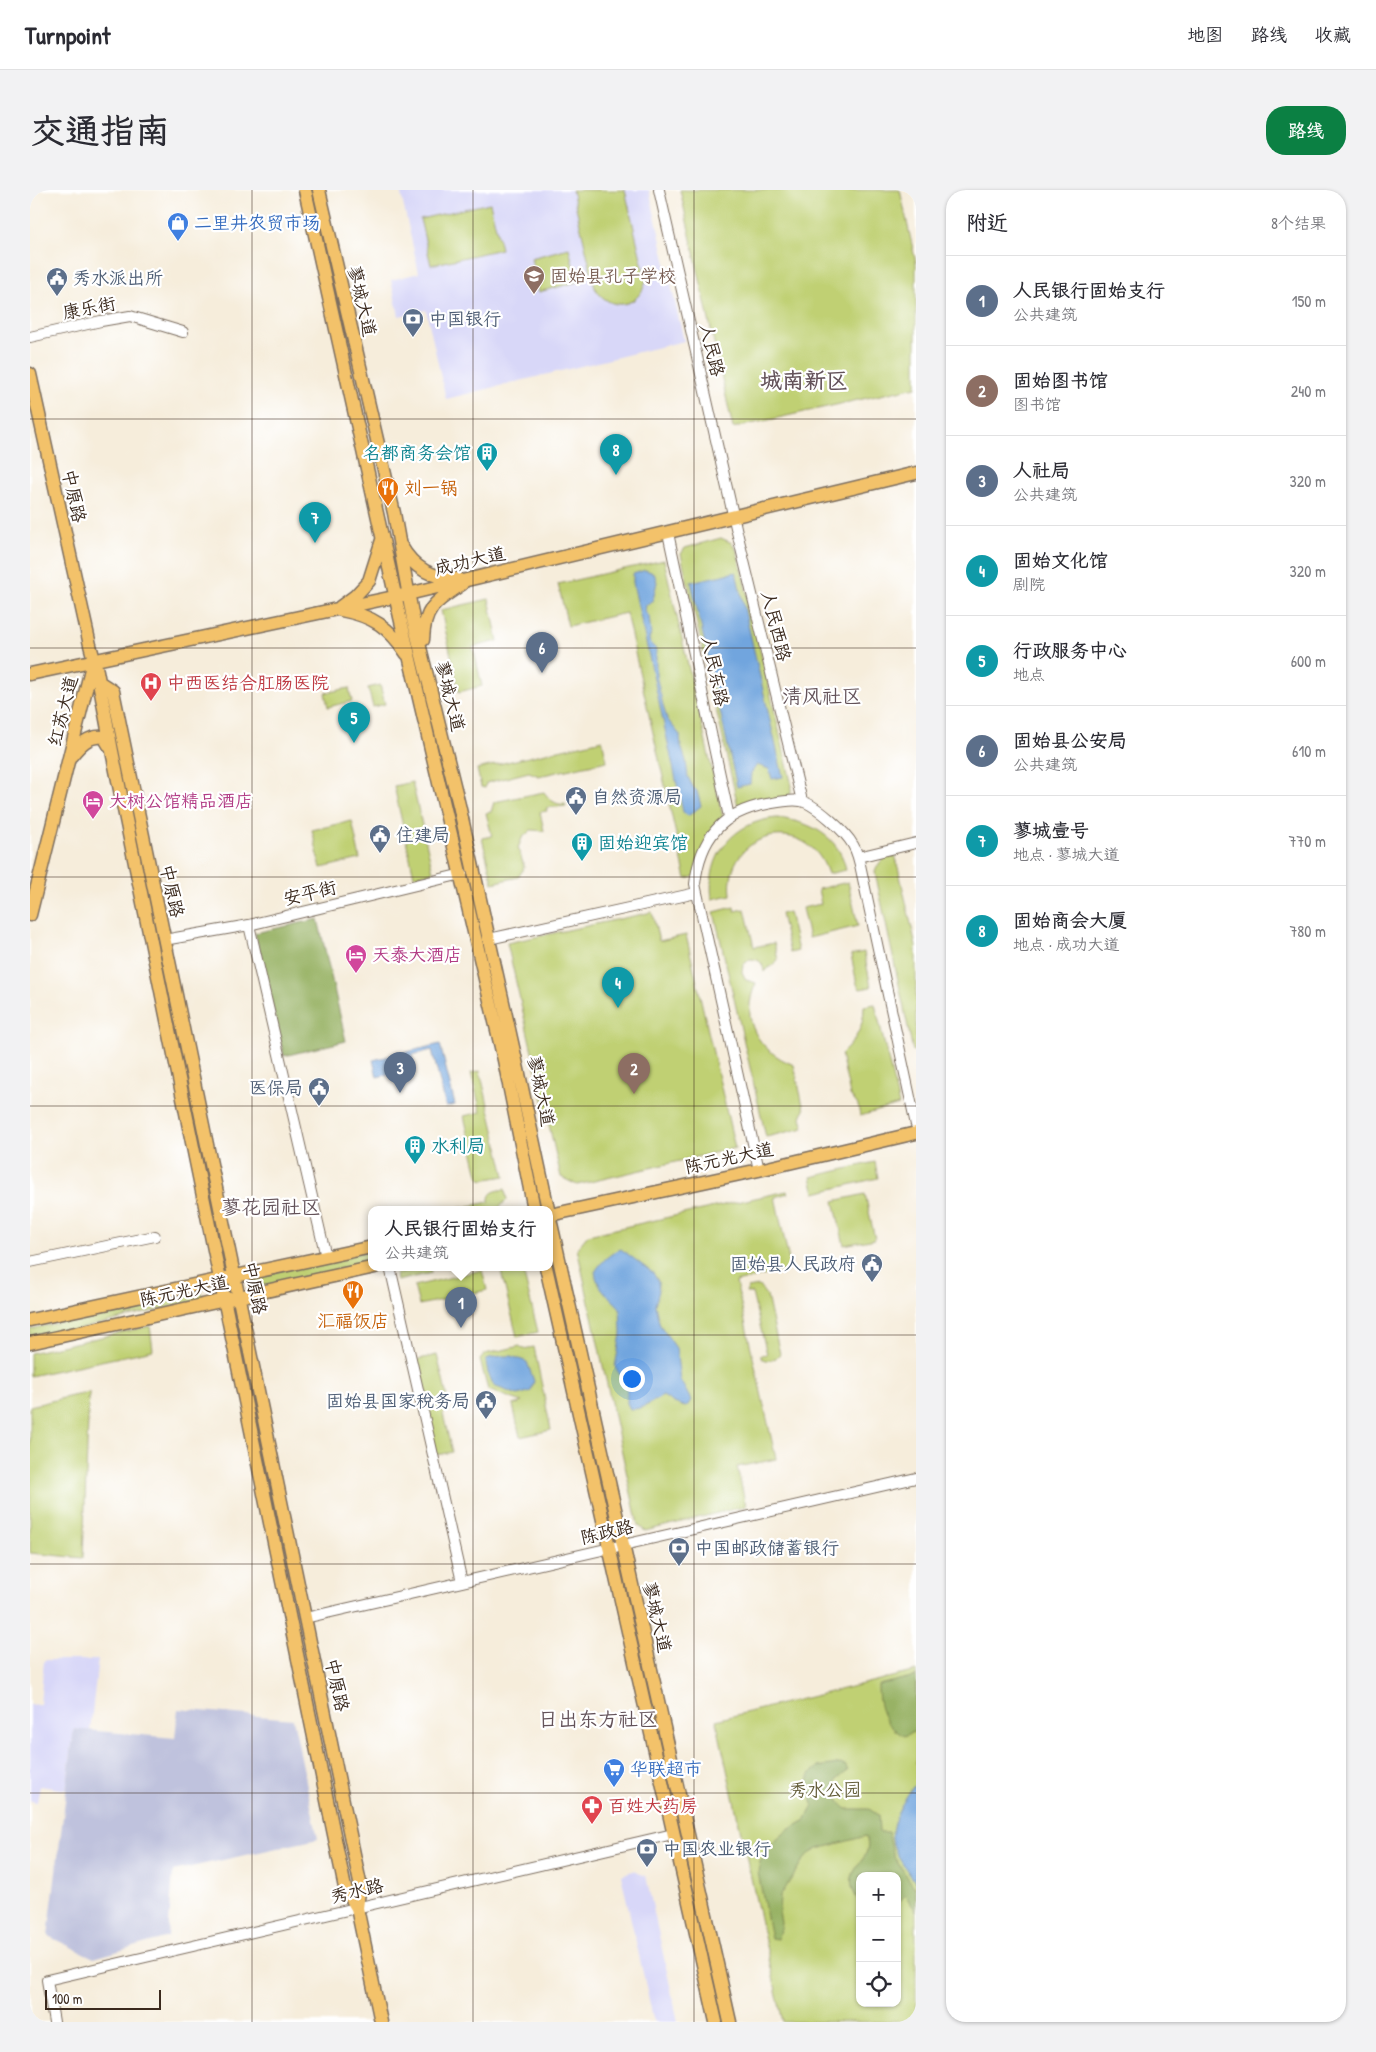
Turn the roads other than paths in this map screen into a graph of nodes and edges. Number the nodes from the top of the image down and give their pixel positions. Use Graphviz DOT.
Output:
graph roads {
  1 [pos="305,190"];
  2 [pos="319,190"];
  3 [pos="660,190"];
  4 [pos="183,332"];
  5 [pos="30,337"];
  6 [pos="30,374"];
  7 [pos="916,473"];
  8 [pos="734,517"];
  9 [pos="668,533"];
  10 [pos="383,538"];
  11 [pos="398,542"];
  12 [pos="470,579"];
  13 [pos="402,595"];
  14 [pos="336,610"];
  15 [pos="416,658"];
  16 [pos="93,661"];
  17 [pos="30,674"];
  18 [pos="99,682"];
  19 [pos="112,751"];
  20 [pos="69,758"];
  21 [pos="802,801"];
  22 [pos="729,817"];
  23 [pos="916,843"];
  24 [pos="858,857"];
  25 [pos="462,874"];
  26 [pos="696,893"];
  27 [pos="30,915"];
  28 [pos="249,925"];
  29 [pos="489,939"];
  30 [pos="164,940"];
  31 [pos="916,1125"];
  32 [pos="916,1133"];
  33 [pos="758,1170"];
  34 [pos="533,1206"];
  35 [pos="547,1206"];
  36 [pos="553,1213"];
  37 [pos="553,1232"];
  38 [pos="155,1236"];
  39 [pos="368,1248"];
  40 [pos="326,1257"];
  41 [pos="30,1262"];
  42 [pos="368,1269"];
  43 [pos="391,1271"];
  44 [pos="547,1271"];
  45 [pos="234,1276"];
  46 [pos="221,1279"];
  47 [pos="239,1297"];
  48 [pos="225,1299"];
  49 [pos="30,1320"];
  50 [pos="30,1343"];
  51 [pos="916,1478"];
  52 [pos="623,1545"];
  53 [pos="610,1548"];
  54 [pos="462,1582"];
  55 [pos="305,1618"];
  56 [pos="673,1834"];
  57 [pos="357,1908"];
  58 [pos="54,2022"];
  59 [pos="381,2022"];
  60 [pos="716,2022"];
  61 [pos="730,2022"];
  1 -- 10 [label="main road, 蓼城大道"];
  2 -- 11 [label="main road, 蓼城大道"];
  3 -- 8 [label="street, 人民路"];
  4 -- 5 [label="street, 康乐街"];
  6 -- 16 [label="main road, 中原路"];
  7 -- 8 [label="main road, 成功大道"];
  8 -- 9 [label="main road, 成功大道"];
  8 -- 21 [label="street, 人民西路"];
  9 -- 12 [label="main road, 成功大道"];
  9 -- 22 [label="street, 人民东路"];
  10 -- 13 [label="main road, 蓼城大道"];
  10 -- 14 [label="main road"];
  11 -- 12 [label="main road"];
  11 -- 13 [label="main road, 蓼城大道"];
  12 -- 13 [label="main road, 成功大道"];
  12 -- 15 [label="main road"];
  13 -- 14 [label="main road, 成功大道"];
  13 -- 15 [label="main road, 蓼城大道"];
  14 -- 15 [label="main road"];
  14 -- 16 [label="main road, 成功大道"];
  15 -- 25 [label="main road, 蓼城大道"];
  15 -- 29 [label="main road, 蓼城大道"];
  16 -- 17 [label="main road, 成功大道"];
  16 -- 18 [label="main road, 中原路"];
  16 -- 20 [label="main road, 红苏大道"];
  18 -- 19 [label="main road, 中原路"];
  18 -- 30 [label="main road, 中原路"];
  19 -- 20 [label="main road"];
  19 -- 46 [label="main road, 中原路"];
  20 -- 27 [label="main road, 红苏大道"];
  21 -- 22 [label="street"];
  21 -- 24 [label="street"];
  22 -- 26 [label="street"];
  23 -- 24 [label="street"];
  24 -- 31 [label="street"];
  25 -- 28 [label="street, 安平街"];
  25 -- 34 [label="main road, 蓼城大道"];
  26 -- 29 [label="street"];
  26 -- 33 [label="street"];
  28 -- 30 [label="street, 安平街"];
  28 -- 40 [label="street"];
  29 -- 35 [label="main road, 蓼城大道"];
  30 -- 45 [label="main road, 中原路"];
  32 -- 33 [label="main road, 陈元光大道"];
  33 -- 36 [label="main road, 陈元光大道"];
  37 -- 52 [label="main road, 蓼城大道"];
  38 -- 41 [label="street"];
  39 -- 40 [label="main road, 陈元光大道"];
  40 -- 45 [label="main road, 陈元光大道"];
  42 -- 47 [label="main road, 陈元光大道"];
  43 -- 54 [label="street"];
  44 -- 53 [label="main road, 蓼城大道"];
  45 -- 46 [label="main road, 陈元光大道"];
  45 -- 47 [label="main road, 中原路"];
  46 -- 48 [label="main road, 中原路"];
  46 -- 49 [label="main road, 陈元光大道"];
  47 -- 48 [label="main road, 陈元光大道"];
  47 -- 55 [label="main road, 中原路"];
  48 -- 50 [label="main road, 陈元光大道"];
  48 -- 57 [label="main road, 中原路"];
  51 -- 52 [label="street, 陈政路"];
  52 -- 53 [label="street, 陈政路"];
  52 -- 61 [label="main road, 蓼城大道"];
  53 -- 54 [label="street, 陈政路"];
  53 -- 56 [label="main road, 蓼城大道"];
  54 -- 55 [label="street, 陈政路"];
  55 -- 57 [label="main road, 中原路"];
  56 -- 57 [label="street, 秀水路"];
  56 -- 60 [label="main road, 蓼城大道"];
  57 -- 58 [label="street, 秀水路"];
  57 -- 59 [label="main road, 中原路"];
}
